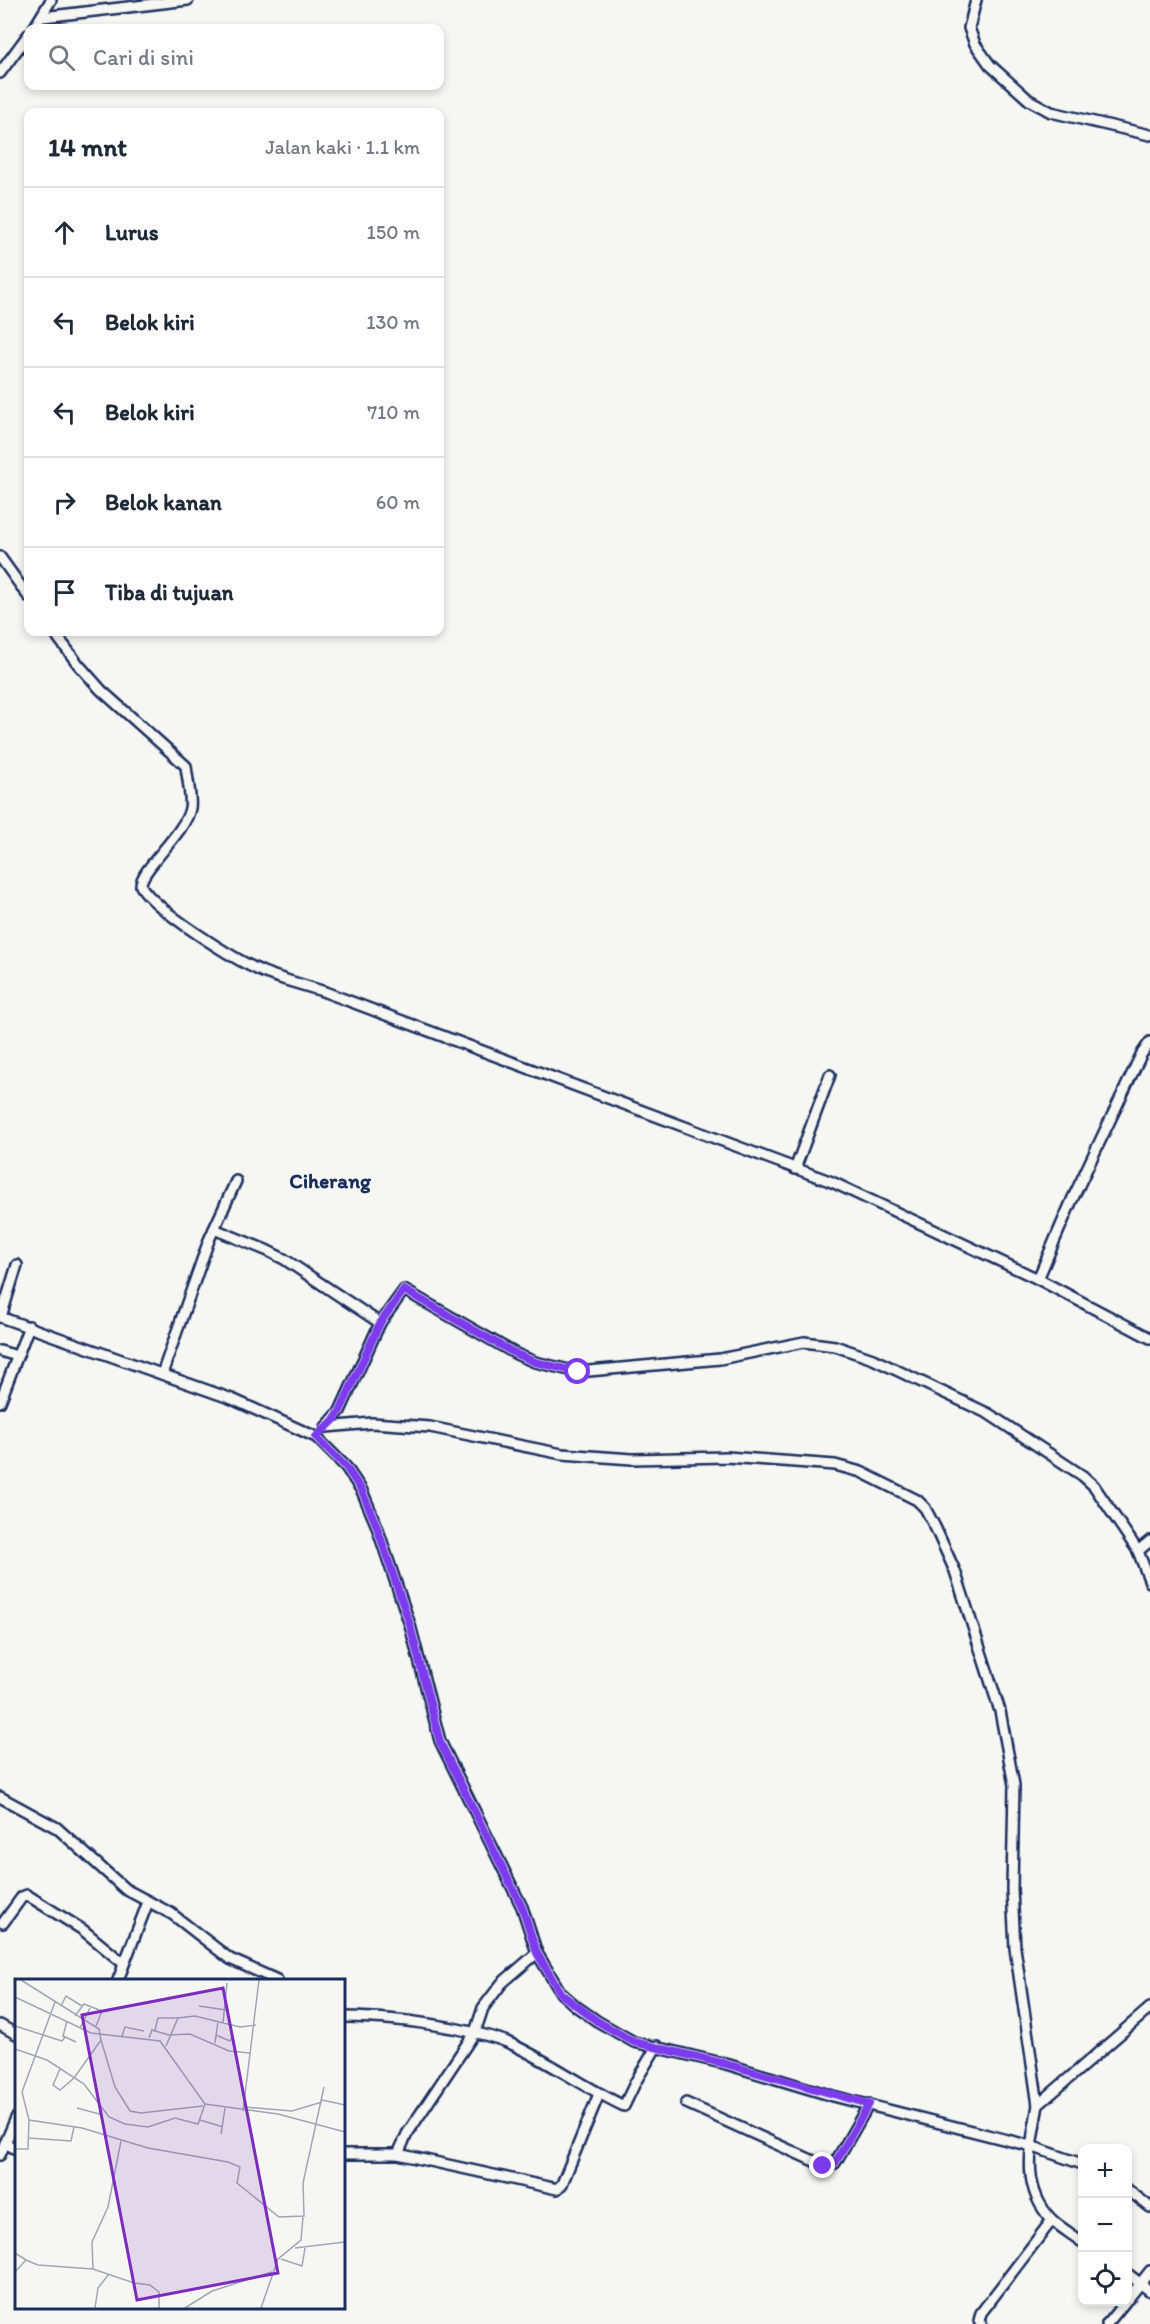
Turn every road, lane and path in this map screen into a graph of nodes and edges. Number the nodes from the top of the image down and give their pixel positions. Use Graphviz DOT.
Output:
graph roads {
  1 [pos="51,0"];
  2 [pos="188,0"];
  3 [pos="976,0"];
  4 [pos="43,17"];
  5 [pos="37,24"];
  6 [pos="24,40"];
  7 [pos="0,73"];
  8 [pos="1150,135"];
  9 [pos="0,557"];
  10 [pos="24,590"];
  11 [pos="57,636"];
  12 [pos="1150,1042"];
  13 [pos="830,1075"];
  14 [pos="795,1169"];
  15 [pos="237,1181"];
  16 [pos="214,1229"];
  17 [pos="17,1265"];
  18 [pos="1038,1279"];
  19 [pos="0,1317"];
  20 [pos="380,1323"];
  21 [pos="29,1326"];
  22 [pos="1150,1338"];
  23 [pos="0,1351"];
  24 [pos="17,1356"];
  25 [pos="162,1374"];
  26 [pos="0,1402"];
  27 [pos="326,1427"];
  28 [pos="316,1437"];
  29 [pos="1150,1541"];
  30 [pos="1138,1551"];
  31 [pos="1150,1582"];
  32 [pos="0,1797"];
  33 [pos="148,1902"];
  34 [pos="3,1923"];
  35 [pos="537,1953"];
  36 [pos="123,1963"];
  37 [pos="118,1979"];
  38 [pos="275,1979"];
  39 [pos="1150,2008"];
  40 [pos="345,2017"];
  41 [pos="0,2025"];
  42 [pos="475,2032"];
  43 [pos="15,2033"];
  44 [pos="657,2046"];
  45 [pos="599,2094"];
  46 [pos="686,2103"];
  47 [pos="869,2104"];
  48 [pos="1038,2105"];
  49 [pos="15,2120"];
  50 [pos="5,2143"];
  51 [pos="1031,2146"];
  52 [pos="15,2148"];
  53 [pos="345,2154"];
  54 [pos="398,2154"];
  55 [pos="0,2155"];
  56 [pos="1078,2162"];
  57 [pos="1132,2193"];
  58 [pos="1150,2207"];
  59 [pos="1052,2220"];
  60 [pos="1078,2238"];
  61 [pos="1145,2277"];
  62 [pos="1150,2290"];
  63 [pos="1132,2293"];
  64 [pos="1121,2306"];
  65 [pos="981,2324"];
  66 [pos="1107,2324"];
  1 -- 4 [label="street"];
  2 -- 4 [label="street"];
  3 -- 8 [label="street"];
  4 -- 5 [label="street"];
  6 -- 7 [label="street"];
  9 -- 10 [label="street"];
  11 -- 14 [label="street"];
  12 -- 18 [label="street"];
  13 -- 14 [label="street"];
  14 -- 18 [label="street"];
  15 -- 16 [label="street"];
  16 -- 20 [label="street"];
  16 -- 25 [label="street"];
  17 -- 19 [label="street"];
  18 -- 22 [label="street"];
  19 -- 21 [label="street"];
  20 -- 27 [label="street"];
  20 -- 30 [label="street"];
  21 -- 24 [label="street"];
  21 -- 25 [label="street"];
  23 -- 24 [label="street"];
  24 -- 26 [label="street"];
  25 -- 28 [label="street"];
  27 -- 28 [label="street"];
  27 -- 48 [label="street"];
  28 -- 35 [label="street"];
  29 -- 30 [label="street"];
  30 -- 31 [label="street"];
  32 -- 33 [label="street"];
  33 -- 36 [label="street"];
  33 -- 38 [label="street"];
  34 -- 36 [label="street"];
  35 -- 42 [label="street"];
  35 -- 44 [label="street"];
  36 -- 37 [label="street"];
  39 -- 48 [label="street"];
  40 -- 42 [label="street"];
  41 -- 43 [label="street"];
  42 -- 45 [label="street"];
  42 -- 54 [label="street"];
  44 -- 45 [label="street"];
  44 -- 47 [label="street"];
  45 -- 54 [label="street"];
  46 -- 47 [label="street"];
  47 -- 51 [label="street"];
  48 -- 51 [label="street"];
  49 -- 50 [label="street"];
  50 -- 52 [label="street"];
  50 -- 55 [label="street"];
  51 -- 56 [label="street"];
  51 -- 59 [label="street"];
  53 -- 54 [label="street"];
  57 -- 58 [label="street"];
  59 -- 60 [label="street"];
  59 -- 65 [label="street"];
  61 -- 62 [label="street"];
  61 -- 63 [label="street"];
  64 -- 66 [label="street"];
}
